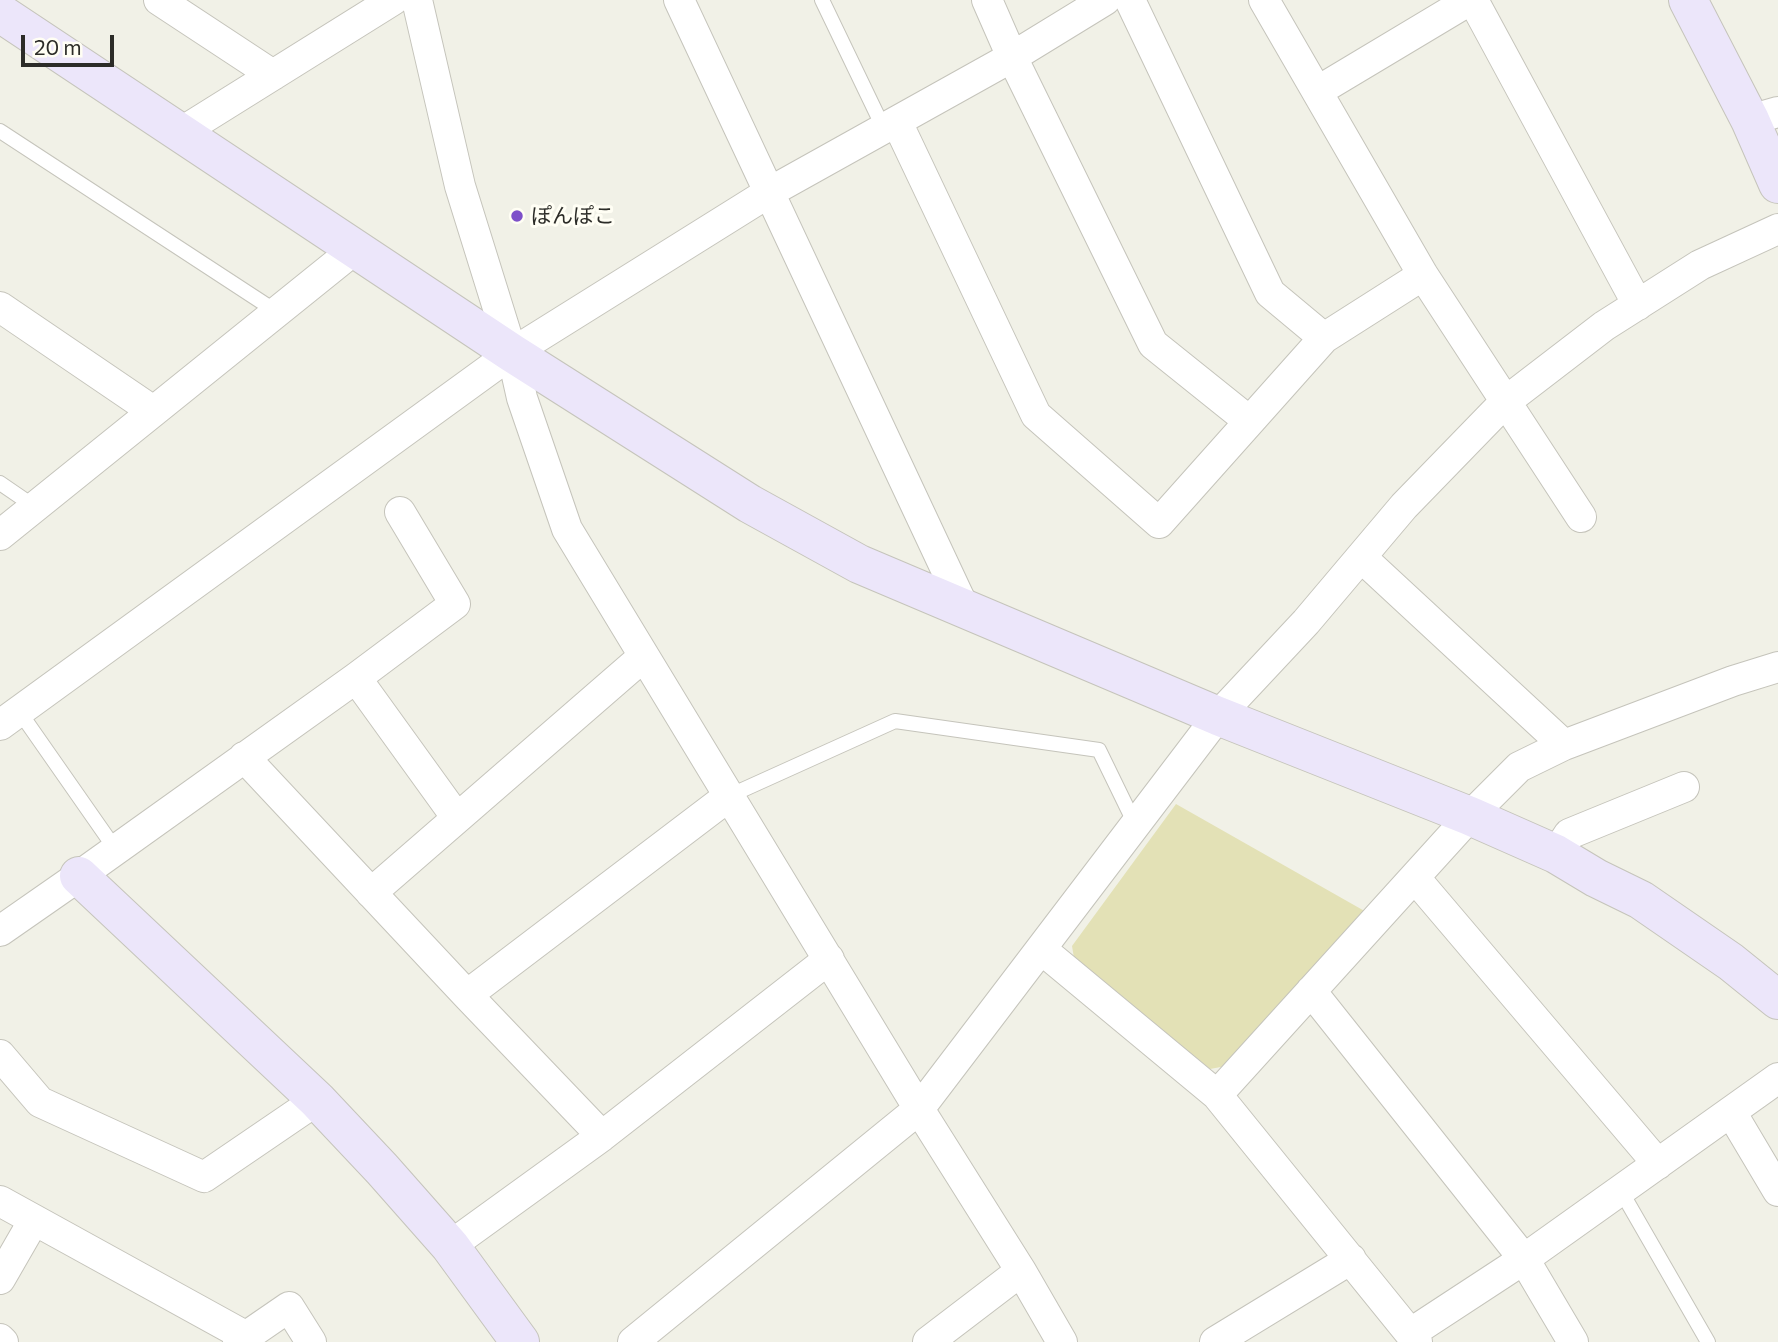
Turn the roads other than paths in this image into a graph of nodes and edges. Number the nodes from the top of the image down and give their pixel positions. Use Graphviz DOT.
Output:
graph roads {
  1 [pos="393,0"];
  2 [pos="417,0"];
  3 [pos="679,0"];
  4 [pos="822,0"];
  5 [pos="987,0"];
  6 [pos="1105,0"];
  7 [pos="1130,0"];
  8 [pos="1264,0"];
  9 [pos="1471,0"];
  10 [pos="1688,0"];
  11 [pos="174,4"];
  12 [pos="0,13"];
  13 [pos="1012,57"];
  14 [pos="273,75"];
  15 [pos="1318,91"];
  16 [pos="1764,116"];
  17 [pos="890,126"];
  18 [pos="0,131"];
  19 [pos="180,133"];
  20 [pos="1778,184"];
  21 [pos="768,193"];
  22 [pos="1778,229"];
  23 [pos="355,249"];
  24 [pos="1423,275"];
  25 [pos="1638,305"];
  26 [pos="0,307"];
  27 [pos="277,312"];
  28 [pos="1324,338"];
  29 [pos="512,353"];
  30 [pos="1505,402"];
  31 [pos="153,411"];
  32 [pos="1249,421"];
  33 [pos="0,483"];
  34 [pos="35,507"];
  35 [pos="400,512"];
  36 [pos="1581,517"];
  37 [pos="0,535"];
  38 [pos="1361,557"];
  39 [pos="965,610"];
  40 [pos="644,656"];
  41 [pos="1778,667"];
  42 [pos="356,678"];
  43 [pos="1218,716"];
  44 [pos="10,718"];
  45 [pos="1564,745"];
  46 [pos="244,757"];
  47 [pos="1684,787"];
  48 [pos="729,796"];
  49 [pos="1470,817"];
  50 [pos="457,818"];
  51 [pos="1135,824"];
  52 [pos="116,850"];
  53 [pos="1556,854"];
  54 [pos="79,876"];
  55 [pos="1415,878"];
  56 [pos="371,893"];
  57 [pos="0,930"];
  58 [pos="1041,949"];
  59 [pos="828,959"];
  60 [pos="1311,991"];
  61 [pos="467,995"];
  62 [pos="1778,1000"];
  63 [pos="0,1055"];
  64 [pos="1778,1078"];
  65 [pos="1217,1095"];
  66 [pos="317,1100"];
  67 [pos="919,1109"];
  68 [pos="1731,1112"];
  69 [pos="601,1136"];
  70 [pos="1658,1164"];
  71 [pos="1621,1191"];
  72 [pos="1778,1191"];
  73 [pos="0,1200"];
  74 [pos="34,1220"];
  75 [pos="450,1246"];
  76 [pos="1351,1259"];
  77 [pos="1524,1259"];
  78 [pos="1021,1271"];
  79 [pos="0,1279"];
  80 [pos="1414,1337"];
  81 [pos="241,1339"];
  82 [pos="311,1342"];
  83 [pos="520,1342"];
  84 [pos="633,1342"];
  85 [pos="928,1342"];
  86 [pos="1062,1342"];
  87 [pos="1215,1342"];
  88 [pos="1573,1342"];
  89 [pos="1708,1342"];
  1 -- 14 [label="street"];
  2 -- 29 [label="street"];
  3 -- 21 [label="street"];
  4 -- 17 [label="lane"];
  5 -- 13 [label="street"];
  6 -- 13 [label="street"];
  7 -- 28 [label="street"];
  8 -- 15 [label="street"];
  9 -- 15 [label="street"];
  9 -- 25 [label="street"];
  10 -- 16 [label="street"];
  11 -- 14 [label="street"];
  12 -- 19 [label="street"];
  13 -- 17 [label="street"];
  13 -- 32 [label="street"];
  14 -- 19 [label="street"];
  15 -- 24 [label="street"];
  16 -- 20 [label="street"];
  17 -- 21 [label="street"];
  17 -- 32 [label="street"];
  18 -- 27 [label="lane"];
  19 -- 23 [label="street"];
  21 -- 29 [label="street"];
  21 -- 39 [label="street"];
  22 -- 25 [label="street"];
  23 -- 27 [label="street"];
  23 -- 29 [label="street"];
  24 -- 28 [label="street"];
  24 -- 30 [label="street"];
  25 -- 30 [label="street"];
  26 -- 31 [label="street"];
  27 -- 31 [label="street"];
  28 -- 32 [label="street"];
  29 -- 39 [label="street"];
  29 -- 40 [label="street"];
  29 -- 44 [label="street"];
  30 -- 36 [label="street"];
  30 -- 38 [label="street"];
  31 -- 34 [label="street"];
  33 -- 34 [label="lane"];
  34 -- 37 [label="street"];
  35 -- 42 [label="street"];
  38 -- 43 [label="street"];
  38 -- 45 [label="street"];
  39 -- 43 [label="street"];
  40 -- 48 [label="street"];
  40 -- 50 [label="street"];
  41 -- 45 [label="street"];
  42 -- 46 [label="street"];
  42 -- 50 [label="street"];
  43 -- 49 [label="street"];
  43 -- 51 [label="street"];
  44 -- 52 [label="lane"];
  45 -- 49 [label="street"];
  46 -- 52 [label="street"];
  46 -- 56 [label="street"];
  47 -- 53 [label="street"];
  48 -- 51 [label="lane"];
  48 -- 59 [label="street"];
  48 -- 61 [label="street"];
  49 -- 53 [label="street"];
  49 -- 55 [label="street"];
  50 -- 56 [label="street"];
  51 -- 58 [label="street"];
  52 -- 54 [label="street"];
  53 -- 62 [label="street"];
  54 -- 57 [label="street"];
  54 -- 66 [label="street"];
  55 -- 60 [label="street"];
  55 -- 70 [label="street"];
  56 -- 61 [label="street"];
  58 -- 65 [label="street"];
  58 -- 67 [label="street"];
  59 -- 67 [label="street"];
  59 -- 69 [label="street"];
  60 -- 65 [label="street"];
  60 -- 77 [label="street"];
  61 -- 69 [label="street"];
  63 -- 66 [label="street"];
  64 -- 68 [label="street"];
  65 -- 76 [label="street"];
  66 -- 75 [label="street"];
  67 -- 78 [label="street"];
  67 -- 84 [label="street"];
  68 -- 70 [label="street"];
  68 -- 72 [label="street"];
  69 -- 75 [label="street"];
  70 -- 71 [label="street"];
  71 -- 77 [label="street"];
  71 -- 89 [label="lane"];
  73 -- 74 [label="street"];
  74 -- 79 [label="street"];
  74 -- 81 [label="street"];
  75 -- 83 [label="street"];
  76 -- 80 [label="street"];
  76 -- 87 [label="street"];
  77 -- 80 [label="street"];
  77 -- 88 [label="street"];
  78 -- 85 [label="street"];
  78 -- 86 [label="street"];
  81 -- 82 [label="street"];
}
